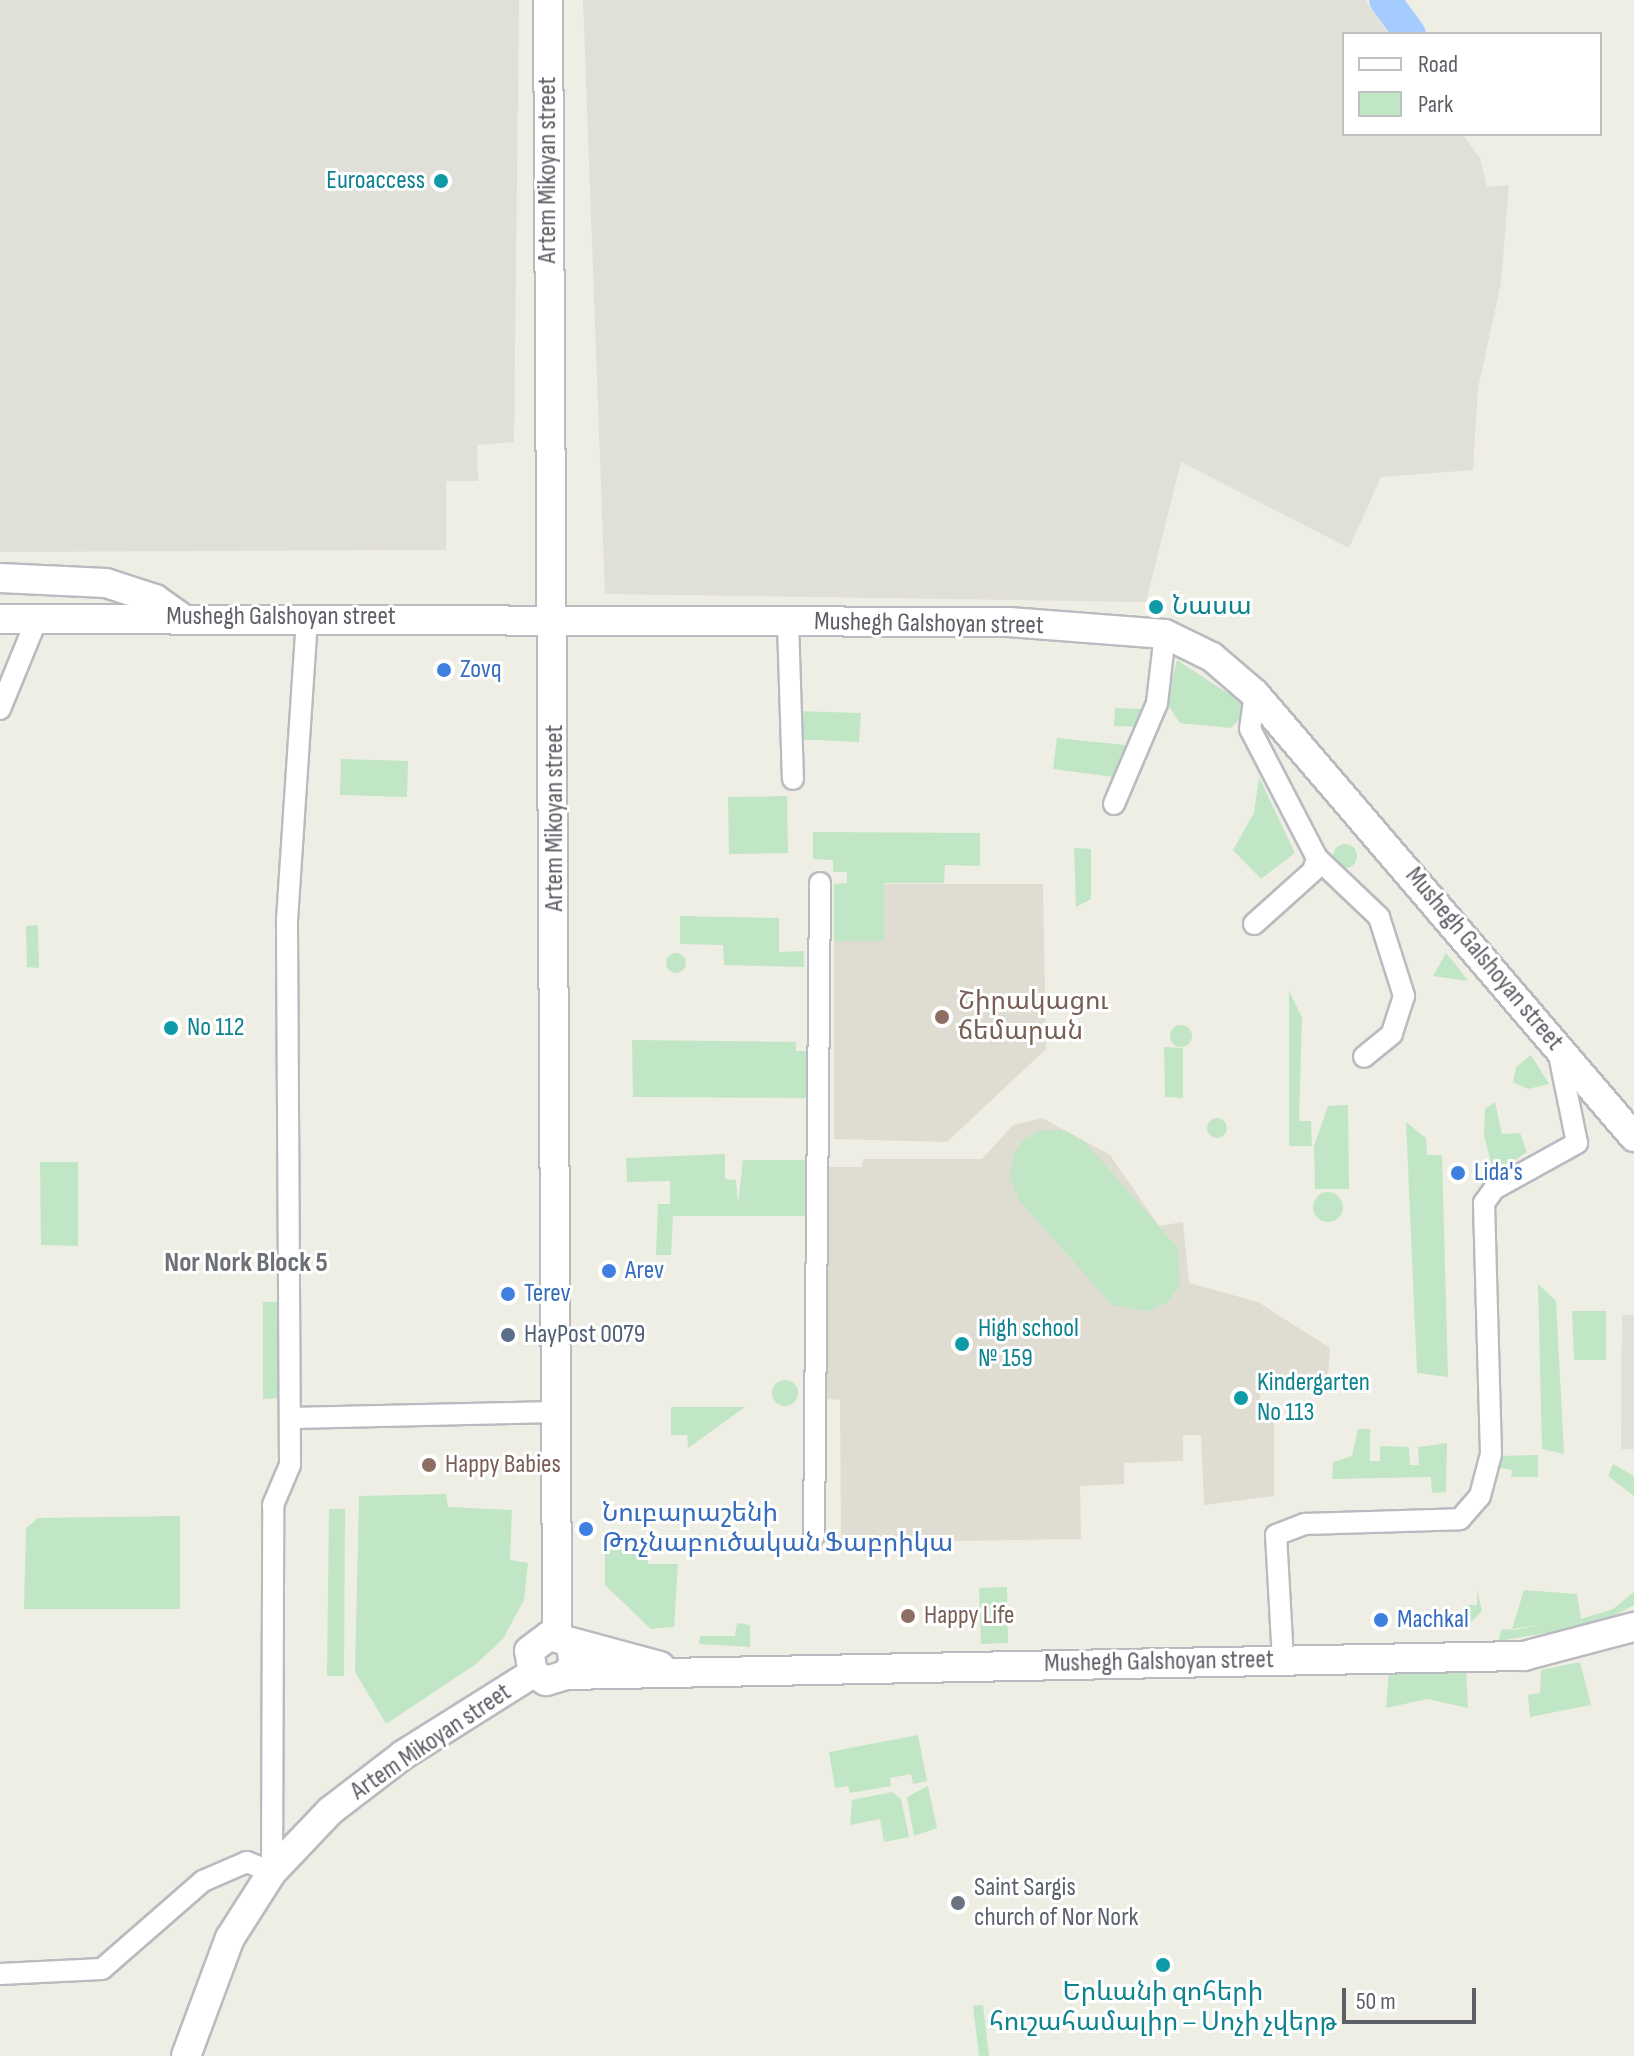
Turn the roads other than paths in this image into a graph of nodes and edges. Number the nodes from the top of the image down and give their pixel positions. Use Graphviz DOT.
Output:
graph roads {
  1 [pos="548,0"];
  2 [pos="0,578"];
  3 [pos="307,617"];
  4 [pos="182,618"];
  5 [pos="0,619"];
  6 [pos="37,619"];
  7 [pos="553,620"];
  8 [pos="788,622"];
  9 [pos="1165,634"];
  10 [pos="1255,694"];
  11 [pos="0,709"];
  12 [pos="793,779"];
  13 [pos="1114,804"];
  14 [pos="1317,858"];
  15 [pos="820,883"];
  16 [pos="1254,924"];
  17 [pos="1557,1043"];
  18 [pos="1364,1057"];
  19 [pos="1634,1137"];
  20 [pos="557,1412"];
  21 [pos="291,1418"];
  22 [pos="814,1536"];
  23 [pos="1634,1627"];
  24 [pos="564,1640"];
  25 [pos="1283,1660"];
  26 [pos="681,1671"];
  27 [pos="533,1673"];
  28 [pos="566,1675"];
  29 [pos="272,1872"];
  30 [pos="0,1974"];
  31 [pos="186,2056"];
  1 -- 7 [label="main road, Artem Mikoyan street"];
  2 -- 4 [label="main road"];
  3 -- 4 [label="main road, Mushegh Galshoyan street"];
  3 -- 7 [label="main road, Mushegh Galshoyan street"];
  3 -- 21 [label="street"];
  4 -- 6 [label="main road, Mushegh Galshoyan street"];
  5 -- 6 [label="main road, Mushegh Galshoyan street"];
  6 -- 11 [label="street"];
  7 -- 8 [label="main road, Mushegh Galshoyan street"];
  7 -- 20 [label="main road, Artem Mikoyan street"];
  8 -- 9 [label="main road, Mushegh Galshoyan street"];
  8 -- 12 [label="street"];
  9 -- 10 [label="main road, Mushegh Galshoyan street"];
  9 -- 13 [label="street"];
  10 -- 14 [label="street"];
  10 -- 17 [label="main road, Mushegh Galshoyan street"];
  14 -- 16 [label="street"];
  14 -- 18 [label="street"];
  15 -- 22 [label="street"];
  17 -- 19 [label="main road, Mushegh Galshoyan street"];
  17 -- 25 [label="street"];
  20 -- 21 [label="street"];
  20 -- 24 [label="main road, Artem Mikoyan street"];
  21 -- 29 [label="street"];
  23 -- 25 [label="main road, Mushegh Galshoyan street"];
  24 -- 26 [label="main road, Mushegh Galshoyan street"];
  24 -- 27 [label="main road"];
  24 -- 28 [label="main road"];
  25 -- 26 [label="main road, Mushegh Galshoyan street"];
  26 -- 28 [label="main road, Mushegh Galshoyan street"];
  27 -- 28 [label="main road"];
  27 -- 29 [label="main road, Artem Mikoyan street"];
  29 -- 30 [label="street"];
  29 -- 31 [label="main road, Artem Mikoyan street"];
}
